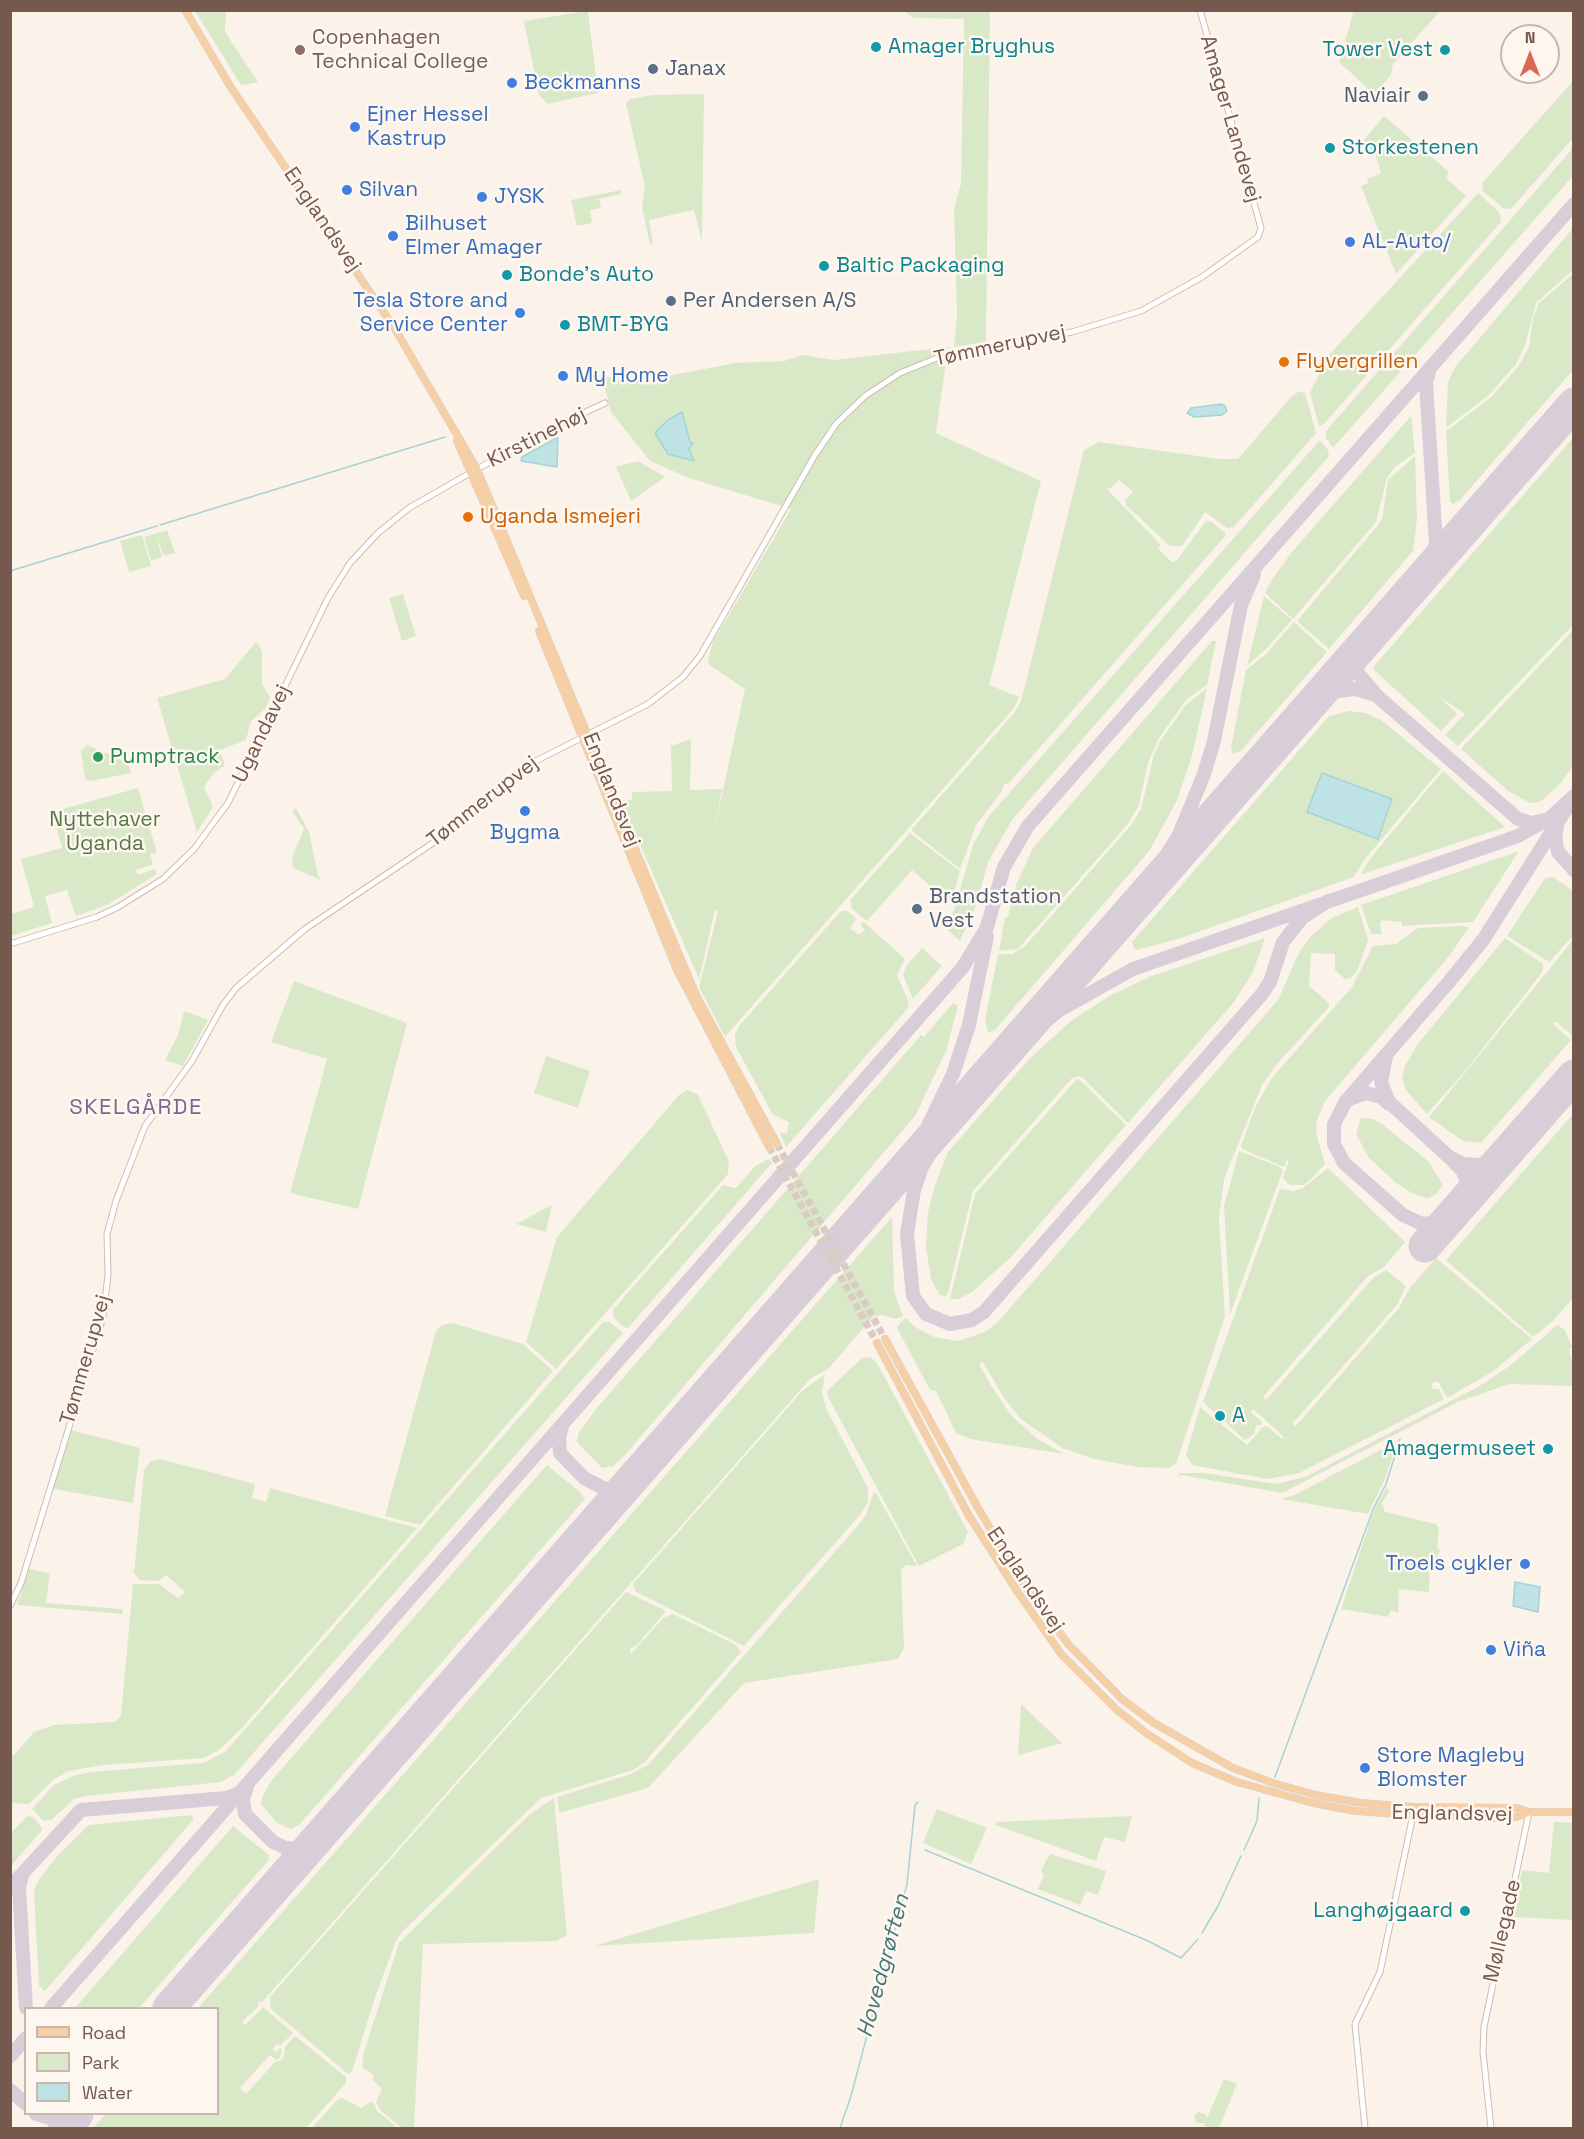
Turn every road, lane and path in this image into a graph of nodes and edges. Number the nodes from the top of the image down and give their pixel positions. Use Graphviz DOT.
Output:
graph roads {
  1 [pos="185,10"];
  2 [pos="1200,10"];
  3 [pos="1261,228"];
  4 [pos="605,403"];
  5 [pos="454,433"];
  6 [pos="477,469"];
  7 [pos="470,473"];
  8 [pos="585,737"];
  9 [pos="10,944"];
  10 [pos="773,1145"];
  11 [pos="10,1606"];
  12 [pos="1529,1812"];
  13 [pos="1574,1812"];
  14 [pos="1413,1815"];
  15 [pos="1365,2128"];
  16 [pos="1491,2128"];
  1 -- 5 [label="main road, Englandsvej"];
  2 -- 3 [label="street, Amager Landevej"];
  3 -- 8 [label="street, Tømmerupvej"];
  4 -- 6 [label="street, Kirstinehøj"];
  5 -- 6 [label="main road, Englandsvej"];
  5 -- 7 [label="main road, Englandsvej"];
  6 -- 7 [label="street, Kirstinehøj"];
  6 -- 8 [label="main road, Englandsvej"];
  7 -- 8 [label="main road, Englandsvej"];
  7 -- 9 [label="street, Ugandavej"];
  8 -- 10 [label="main road, Englandsvej"];
  8 -- 11 [label="street, Tømmerupvej"];
  12 -- 13 [label="main road"];
  12 -- 14 [label="main road, Englandsvej"];
  12 -- 14 [label="main road, Englandsvej"];
  12 -- 16 [label="street, Møllegade"];
  14 -- 15 [label="street"];
}
